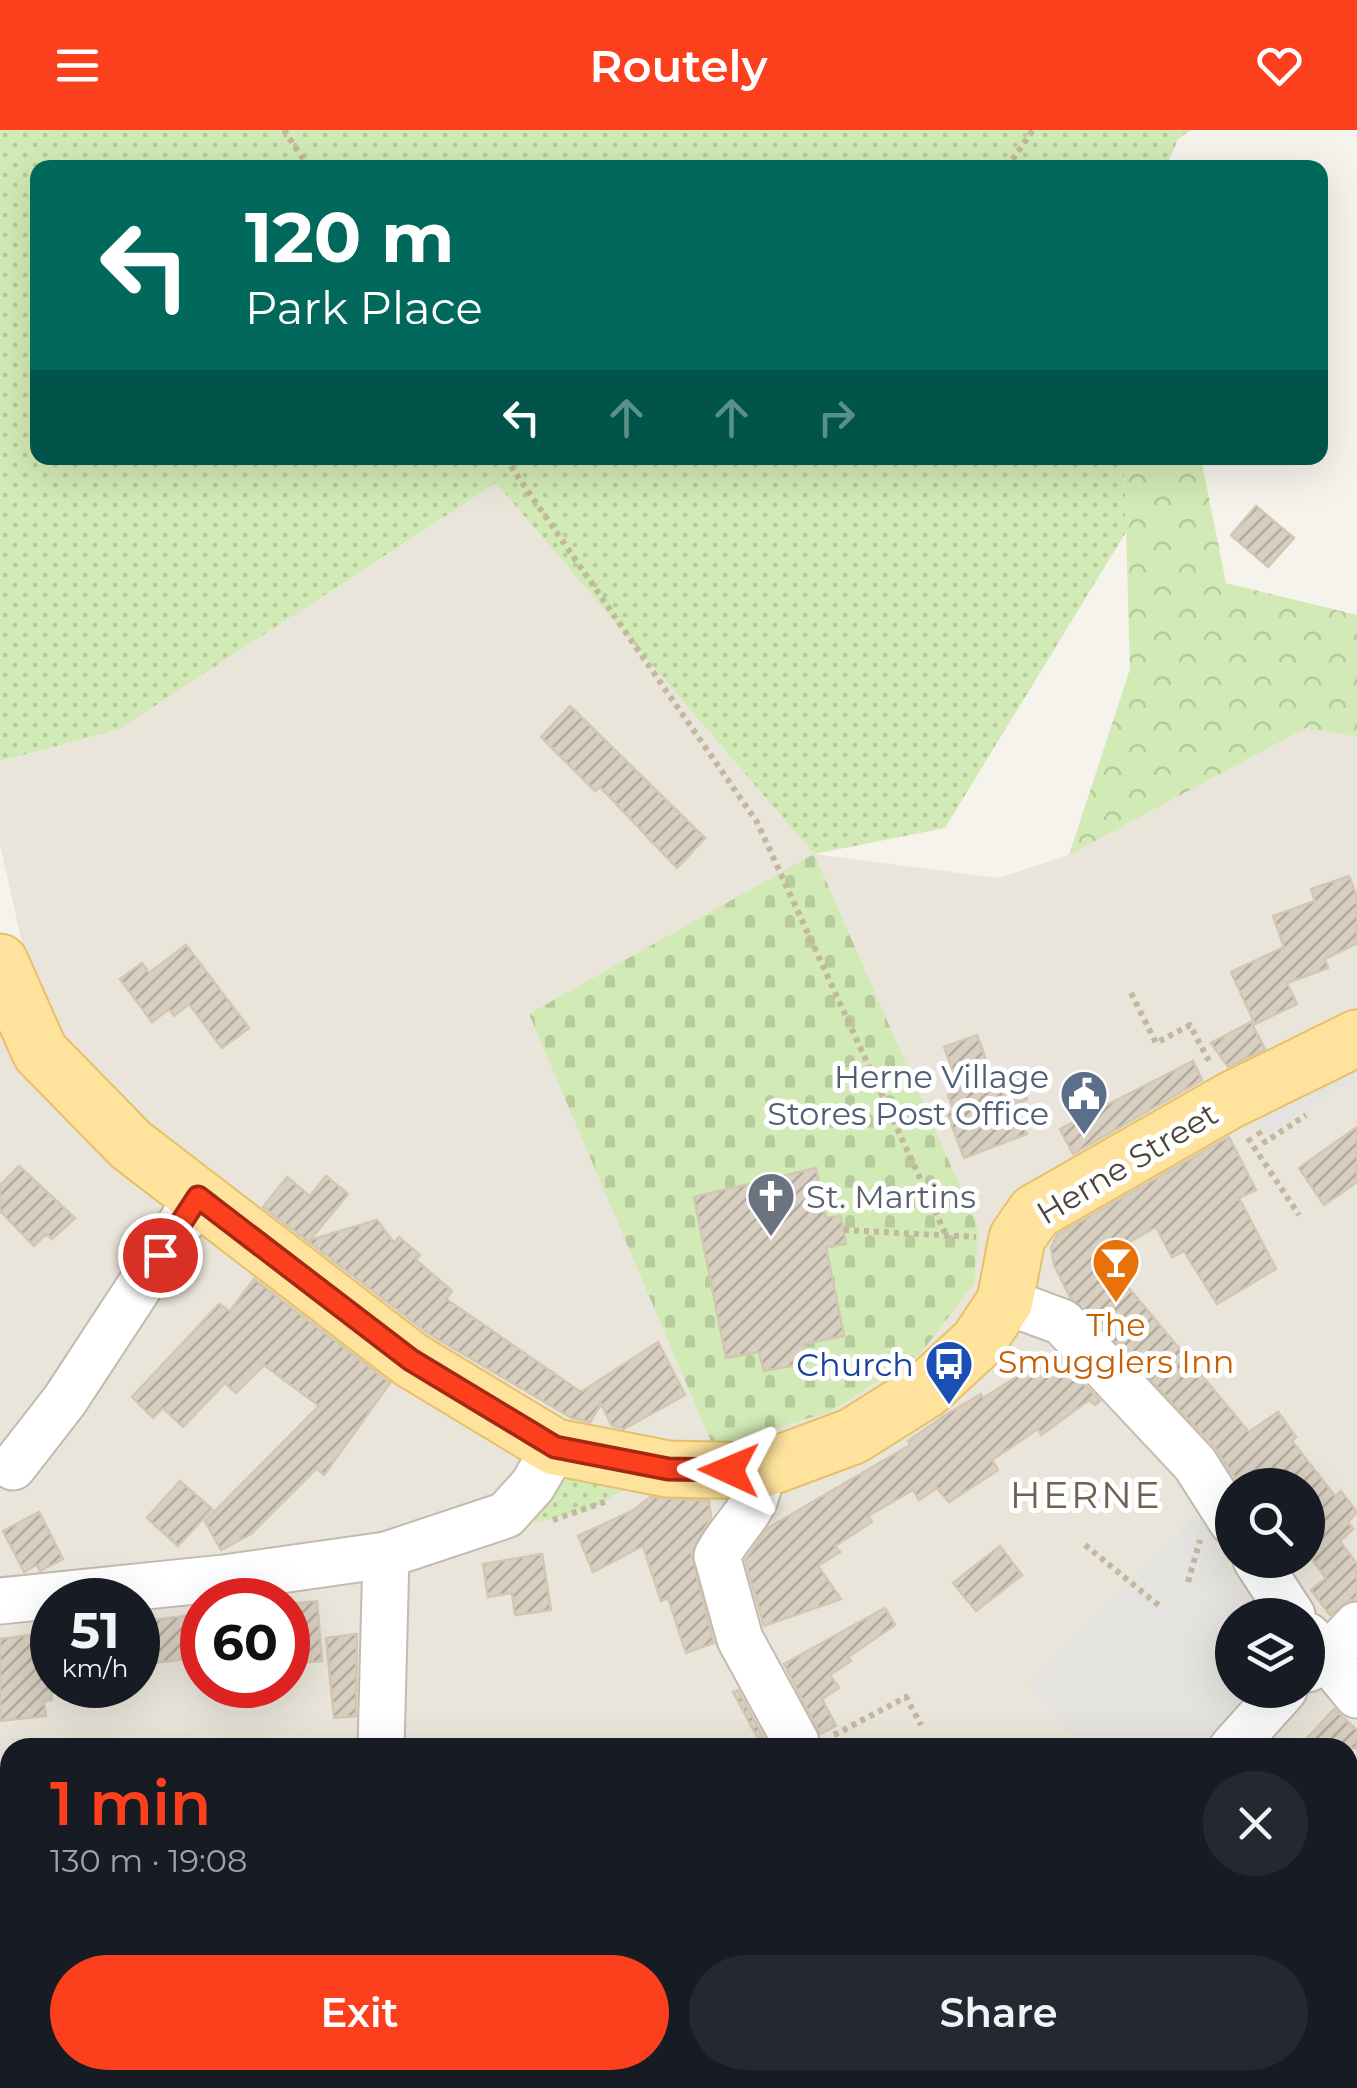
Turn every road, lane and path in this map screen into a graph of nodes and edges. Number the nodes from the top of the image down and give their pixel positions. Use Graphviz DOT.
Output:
graph roads {
  1 [pos="284,130"];
  2 [pos="1032,130"];
  3 [pos="304,160"];
  4 [pos="1012,160"];
  5 [pos="510,465"];
  6 [pos="0,962"];
  7 [pos="1131,993"];
  8 [pos="1357,1039"];
  9 [pos="1229,1102"];
  10 [pos="198,1197"];
  11 [pos="1299,1215"];
  12 [pos="844,1230"];
  13 [pos="946,1235"];
  14 [pos="992,1238"];
  15 [pos="1006,1301"];
  16 [pos="555,1447"];
  17 [pos="647,1462"];
  18 [pos="13,1467"];
  19 [pos="759,1471"];
  20 [pos="1215,1495"];
  21 [pos="492,1522"];
  22 [pos="1084,1546"];
  23 [pos="386,1555"];
  24 [pos="0,1602"];
  25 [pos="1162,1608"];
  26 [pos="1357,1625"];
  27 [pos="1325,1629"];
  28 [pos="1325,1662"];
  29 [pos="1357,1696"];
  30 [pos="1268,1708"];
  31 [pos="921,1725"];
  32 [pos="381,1738"];
  33 [pos="809,1738"];
  34 [pos="817,1738"];
  35 [pos="1241,1738"];
  1 -- 3 [label="path"];
  2 -- 4 [label="path"];
  5 -- 13 [label="path"];
  6 -- 10 [label="main road, Herne Street"];
  7 -- 9 [label="path"];
  8 -- 9 [label="main road, Herne Street"];
  9 -- 11 [label="path"];
  9 -- 15 [label="main road, Herne Street"];
  10 -- 16 [label="main road, Herne Street"];
  10 -- 18 [label="street"];
  12 -- 13 [label="path"];
  13 -- 14 [label="path"];
  15 -- 19 [label="main road, Herne Street"];
  15 -- 20 [label="street"];
  16 -- 17 [label="main road, Herne Street"];
  16 -- 21 [label="street"];
  17 -- 19 [label="main road, Herne Street"];
  17 -- 21 [label="path"];
  19 -- 33 [label="street"];
  21 -- 23 [label="street"];
  22 -- 25 [label="path"];
  23 -- 24 [label="street"];
  23 -- 32 [label="street"];
  26 -- 27 [label="street"];
  28 -- 29 [label="street"];
  30 -- 35 [label="street"];
  31 -- 34 [label="path"];
}
